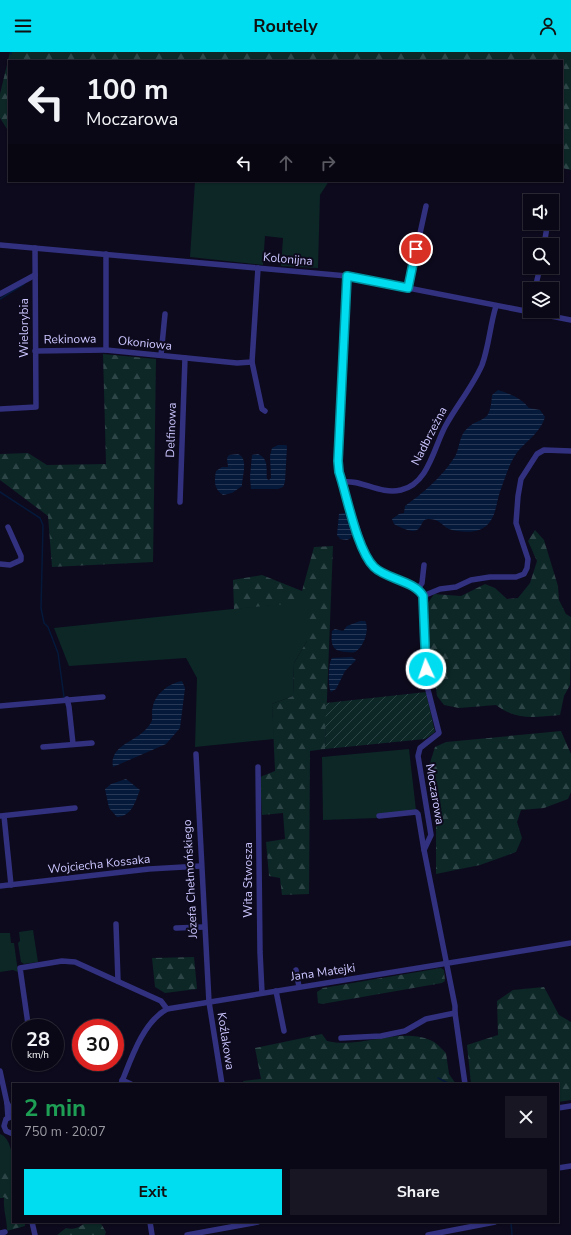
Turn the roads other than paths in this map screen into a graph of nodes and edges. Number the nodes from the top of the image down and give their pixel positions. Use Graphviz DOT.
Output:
graph roads {
  1 [pos="426,206"];
  2 [pos="0,245"];
  3 [pos="35,248"];
  4 [pos="106,254"];
  5 [pos="258,268"];
  6 [pos="35,275"];
  7 [pos="347,276"];
  8 [pos="408,288"];
  9 [pos="0,294"];
  10 [pos="496,306"];
  11 [pos="523,311"];
  12 [pos="165,314"];
  13 [pos="559,318"];
  14 [pos="571,320"];
  15 [pos="106,350"];
  16 [pos="35,351"];
  17 [pos="161,355"];
  18 [pos="185,358"];
  19 [pos="252,362"];
  20 [pos="0,409"];
  21 [pos="265,411"];
  22 [pos="571,451"];
  23 [pos="342,482"];
  24 [pos="180,502"];
  25 [pos="8,527"];
  26 [pos="0,564"];
  27 [pos="424,565"];
  28 [pos="418,589"];
  29 [pos="423,596"];
  30 [pos="103,697"];
  31 [pos="67,699"];
  32 [pos="0,706"];
  33 [pos="92,743"];
  34 [pos="73,744"];
  35 [pos="43,747"];
  36 [pos="196,754"];
  37 [pos="258,767"];
  38 [pos="75,808"];
  39 [pos="2,816"];
  40 [pos="379,816"];
  41 [pos="424,850"];
  42 [pos="201,866"];
  43 [pos="11,885"];
  44 [pos="0,886"];
  45 [pos="116,924"];
  46 [pos="204,927"];
  47 [pos="176,928"];
  48 [pos="571,943"];
  49 [pos="446,964"];
  50 [pos="296,970"];
  51 [pos="118,981"];
  52 [pos="299,987"];
  53 [pos="276,991"];
  54 [pos="262,993"];
  55 [pos="209,1002"];
  56 [pos="167,1009"];
  57 [pos="455,1013"];
  58 [pos="27,1019"];
  59 [pos="284,1031"];
  60 [pos="341,1038"];
  61 [pos="0,1071"];
  62 [pos="122,1082"];
  63 [pos="222,1083"];
  64 [pos="465,1083"];
  65 [pos="571,1106"];
  66 [pos="559,1108"];
  67 [pos="11,1116"];
  68 [pos="2,1126"];
  69 [pos="12,1136"];
  70 [pos="571,1166"];
  71 [pos="559,1168"];
  72 [pos="150,1223"];
  73 [pos="253,1223"];
  74 [pos="490,1223"];
  75 [pos="32,1224"];
  76 [pos="34,1235"];
  77 [pos="152,1235"];
  78 [pos="187,1235"];
  79 [pos="428,1235"];
  1 -- 8 [label="street"];
  2 -- 3 [label="street, Kolonijna"];
  3 -- 4 [label="street, Kolonijna"];
  3 -- 6 [label="street, Wielorybia"];
  4 -- 5 [label="street, Kolonijna"];
  4 -- 15 [label="street, Okoniowa"];
  5 -- 7 [label="street, Kolonijna"];
  5 -- 19 [label="street"];
  6 -- 9 [label="street"];
  6 -- 16 [label="street, Wielorybia"];
  7 -- 8 [label="street, Kolonijna"];
  7 -- 23 [label="street"];
  8 -- 10 [label="street, Kolonijna"];
  10 -- 11 [label="street, Kolonijna"];
  10 -- 23 [label="street, Nadbrzeżna"];
  12 -- 17 [label="street"];
  13 -- 14 [label="street, Kolonijna"];
  15 -- 16 [label="street, Rekinowa"];
  15 -- 17 [label="street, Okoniowa"];
  16 -- 20 [label="street, Wielorybia"];
  17 -- 18 [label="street, Okoniowa"];
  18 -- 19 [label="street, Okoniowa"];
  18 -- 24 [label="street, Delfinowa"];
  19 -- 21 [label="street"];
  22 -- 29 [label="street"];
  23 -- 28 [label="street"];
  25 -- 26 [label="street"];
  27 -- 28 [label="street"];
  28 -- 29 [label="street"];
  29 -- 41 [label="street, Moczarowa"];
  30 -- 31 [label="street"];
  31 -- 32 [label="street"];
  31 -- 34 [label="street"];
  33 -- 34 [label="street"];
  34 -- 35 [label="street"];
  36 -- 42 [label="street, Józefa Chełmońskiego"];
  37 -- 54 [label="street, Wita Stwosza"];
  38 -- 39 [label="street"];
  39 -- 43 [label="street"];
  40 -- 41 [label="street"];
  41 -- 49 [label="street"];
  42 -- 43 [label="street, Wojciecha Kossaka"];
  42 -- 46 [label="street, Józefa Chełmońskiego"];
  43 -- 44 [label="street, Wojciecha Kossaka"];
  45 -- 51 [label="street"];
  46 -- 47 [label="street"];
  46 -- 55 [label="street, Józefa Chełmońskiego"];
  48 -- 49 [label="street, Jana Matejki"];
  49 -- 52 [label="street, Jana Matejki"];
  49 -- 57 [label="street"];
  50 -- 52 [label="street"];
  51 -- 56 [label="street"];
  51 -- 58 [label="street"];
  52 -- 53 [label="street, Jana Matejki"];
  53 -- 54 [label="street, Jana Matejki"];
  53 -- 59 [label="street"];
  54 -- 55 [label="street, Jana Matejki"];
  55 -- 56 [label="street, Jana Matejki"];
  55 -- 63 [label="street, Koźlakowa"];
  56 -- 62 [label="street, Jana Matejki"];
  57 -- 60 [label="street"];
  57 -- 64 [label="street"];
  61 -- 67 [label="street"];
  65 -- 66 [label="street"];
  67 -- 68 [label="street"];
  68 -- 69 [label="street"];
  70 -- 71 [label="street"];
  72 -- 77 [label="street"];
  73 -- 78 [label="street"];
  74 -- 79 [label="street"];
  75 -- 76 [label="street"];
}
